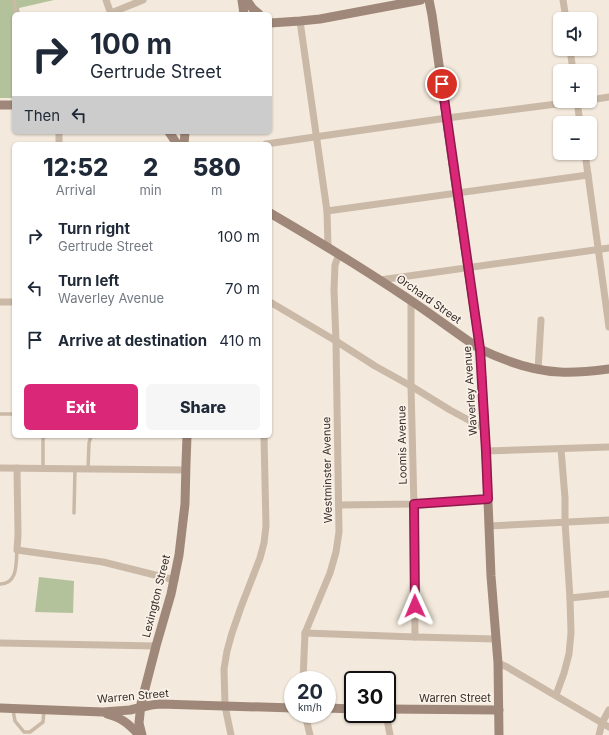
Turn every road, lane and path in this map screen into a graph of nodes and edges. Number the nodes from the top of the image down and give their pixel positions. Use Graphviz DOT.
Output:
graph roads {
  1 [pos="14,0"];
  2 [pos="106,0"];
  3 [pos="143,0"];
  4 [pos="421,0"];
  5 [pos="429,0"];
  6 [pos="563,0"];
  7 [pos="245,1"];
  8 [pos="16,12"];
  9 [pos="111,12"];
  10 [pos="113,12"];
  11 [pos="240,12"];
  12 [pos="244,12"];
  13 [pos="251,12"];
  14 [pos="257,12"];
  15 [pos="565,12"];
  16 [pos="273,21"];
  17 [pos="300,21"];
  18 [pos="609,97"];
  19 [pos="597,99"];
  20 [pos="553,104"];
  21 [pos="0,105"];
  22 [pos="12,105"];
  23 [pos="447,118"];
  24 [pos="316,137"];
  25 [pos="272,143"];
  26 [pos="586,160"];
  27 [pos="588,175"];
  28 [pos="457,193"];
  29 [pos="327,211"];
  30 [pos="272,214"];
  31 [pos="328,247"];
  32 [pos="609,248"];
  33 [pos="598,249"];
  34 [pos="339,254"];
  35 [pos="468,268"];
  36 [pos="380,280"];
  37 [pos="411,301"];
  38 [pos="0,302"];
  39 [pos="12,302"];
  40 [pos="272,303"];
  41 [pos="541,320"];
  42 [pos="609,327"];
  43 [pos="336,341"];
  44 [pos="480,349"];
  45 [pos="609,369"];
  46 [pos="538,370"];
  47 [pos="412,386"];
  48 [pos="0,414"];
  49 [pos="12,414"];
  50 [pos="485,429"];
  51 [pos="43,438"];
  52 [pos="90,438"];
  53 [pos="186,438"];
  54 [pos="264,438"];
  55 [pos="609,447"];
  56 [pos="561,450"];
  57 [pos="486,451"];
  58 [pos="0,468"];
  59 [pos="17,468"];
  60 [pos="43,468"];
  61 [pos="75,469"];
  62 [pos="88,469"];
  63 [pos="186,470"];
  64 [pos="488,499"];
  65 [pos="414,504"];
  66 [pos="338,505"];
  67 [pos="74,513"];
  68 [pos="609,520"];
  69 [pos="565,522"];
  70 [pos="489,526"];
  71 [pos="17,550"];
  72 [pos="175,580"];
  73 [pos="0,584"];
  74 [pos="609,594"];
  75 [pos="570,598"];
  76 [pos="305,633"];
  77 [pos="415,637"];
  78 [pos="496,639"];
  79 [pos="0,643"];
  80 [pos="156,646"];
  81 [pos="498,663"];
  82 [pos="303,671"];
  83 [pos="556,695"];
  84 [pos="226,706"];
  85 [pos="0,708"];
  86 [pos="140,708"];
  87 [pos="284,708"];
  88 [pos="13,709"];
  89 [pos="396,709"];
  90 [pos="44,710"];
  91 [pos="499,710"];
  92 [pos="609,710"];
  93 [pos="98,712"];
  94 [pos="307,723"];
  95 [pos="388,723"];
  96 [pos="602,723"];
  97 [pos="609,728"];
  98 [pos="141,735"];
  99 [pos="231,735"];
  100 [pos="310,735"];
  101 [pos="390,735"];
  102 [pos="499,735"];
  103 [pos="599,735"];
  1 -- 8 [label="lane"];
  2 -- 9 [label="street"];
  3 -- 10 [label="street"];
  4 -- 17 [label="street"];
  5 -- 23 [label="street, Waverley Avenue"];
  6 -- 15 [label="street"];
  7 -- 11 [label="street"];
  7 -- 12 [label="street"];
  7 -- 13 [label="street"];
  7 -- 14 [label="street"];
  16 -- 17 [label="street"];
  17 -- 24 [label="street"];
  18 -- 19 [label="street"];
  20 -- 23 [label="street"];
  21 -- 22 [label="street"];
  23 -- 24 [label="street"];
  23 -- 28 [label="street, Waverley Avenue"];
  24 -- 25 [label="street"];
  24 -- 29 [label="street"];
  26 -- 27 [label="street"];
  27 -- 28 [label="street"];
  27 -- 33 [label="street"];
  28 -- 29 [label="street"];
  28 -- 35 [label="street, Waverley Avenue"];
  29 -- 31 [label="street"];
  30 -- 31 [label="street, Orchard Street"];
  31 -- 34 [label="street, Orchard Street"];
  32 -- 33 [label="street"];
  33 -- 35 [label="street"];
  33 -- 42 [label="street"];
  34 -- 36 [label="street, Orchard Street"];
  34 -- 43 [label="street, Westminster Avenue"];
  35 -- 36 [label="street"];
  35 -- 44 [label="street, Waverley Avenue"];
  36 -- 37 [label="street, Orchard Street"];
  37 -- 44 [label="street, Orchard Street"];
  37 -- 47 [label="street, Loomis Avenue"];
  38 -- 39 [label="street"];
  40 -- 43 [label="street"];
  41 -- 46 [label="street"];
  43 -- 47 [label="street"];
  43 -- 66 [label="street, Westminster Avenue"];
  44 -- 46 [label="street, Orchard Street"];
  44 -- 50 [label="street, Waverley Avenue"];
  45 -- 46 [label="street, Orchard Street"];
  47 -- 50 [label="street"];
  47 -- 65 [label="street, Loomis Avenue"];
  48 -- 49 [label="lane"];
  50 -- 57 [label="street, Waverley Avenue"];
  51 -- 60 [label="lane"];
  52 -- 62 [label="lane"];
  53 -- 63 [label="street, Lexington Street"];
  54 -- 84 [label="street"];
  55 -- 56 [label="street"];
  56 -- 57 [label="street"];
  56 -- 69 [label="street"];
  57 -- 64 [label="street, Waverley Avenue"];
  58 -- 59 [label="street"];
  59 -- 60 [label="street"];
  59 -- 71 [label="street"];
  60 -- 61 [label="street"];
  61 -- 62 [label="street"];
  61 -- 67 [label="lane"];
  62 -- 63 [label="street"];
  63 -- 72 [label="street, Lexington Street"];
  64 -- 65 [label="street"];
  64 -- 70 [label="street, Waverley Avenue"];
  65 -- 66 [label="street"];
  65 -- 77 [label="street, Loomis Avenue"];
  66 -- 76 [label="street, Westminster Avenue"];
  68 -- 69 [label="street"];
  69 -- 70 [label="street"];
  69 -- 75 [label="street"];
  70 -- 78 [label="street, Waverley Avenue"];
  71 -- 72 [label="street"];
  71 -- 73 [label="lane"];
  72 -- 80 [label="street, Lexington Street"];
  74 -- 75 [label="street"];
  75 -- 83 [label="street"];
  76 -- 77 [label="street"];
  76 -- 82 [label="street, Westminster Avenue"];
  77 -- 78 [label="street"];
  78 -- 81 [label="street, Waverley Avenue"];
  79 -- 80 [label="street"];
  80 -- 86 [label="street, Lexington Street"];
  81 -- 83 [label="street"];
  81 -- 91 [label="street, Waverley Avenue"];
  83 -- 96 [label="street"];
  84 -- 86 [label="street, Warren Street"];
  84 -- 87 [label="street, Warren Street"];
  84 -- 99 [label="street"];
  85 -- 88 [label="street, Warren Street"];
  86 -- 93 [label="street, Warren Street"];
  86 -- 98 [label="street, Lexington Street"];
  88 -- 90 [label="street, Warren Street"];
  88 -- 90 [label="lane"];
  89 -- 91 [label="street, Warren Street"];
  90 -- 93 [label="street, Warren Street"];
  91 -- 102 [label="street, Waverley Avenue"];
  92 -- 96 [label="street"];
  93 -- 98 [label="street"];
  94 -- 100 [label="street"];
  95 -- 101 [label="street"];
  96 -- 97 [label="street"];
  96 -- 103 [label="street"];
}
